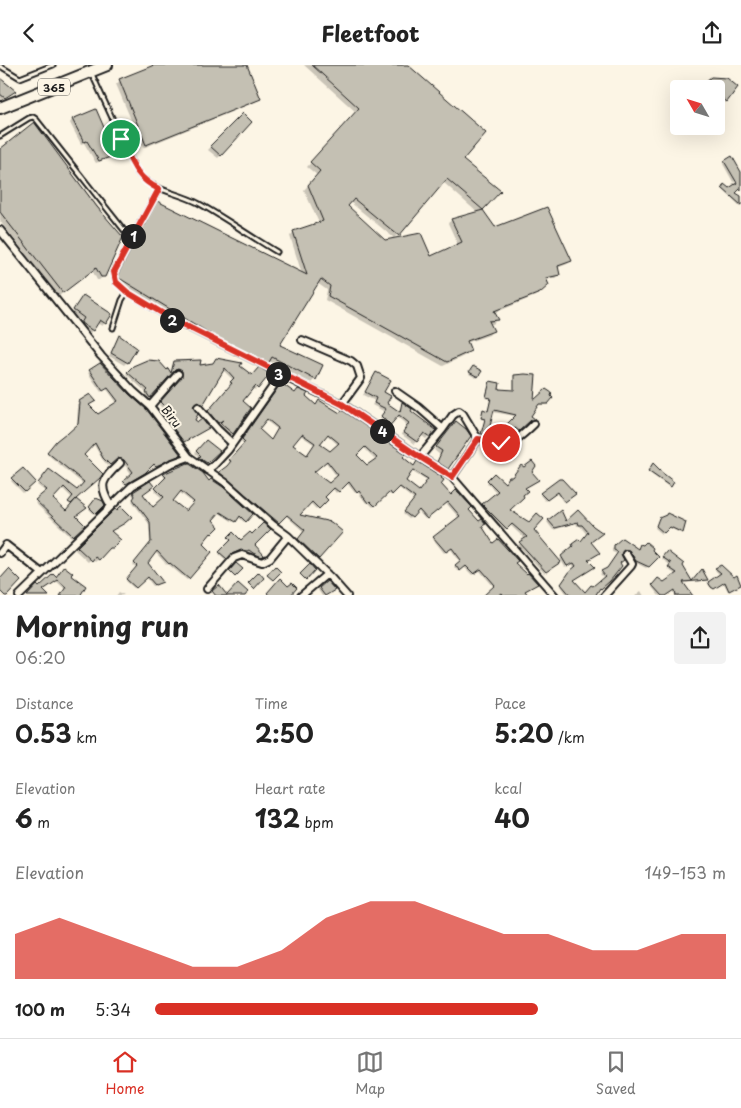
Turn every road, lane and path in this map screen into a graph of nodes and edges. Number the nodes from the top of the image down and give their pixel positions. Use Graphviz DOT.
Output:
graph roads {
  1 [pos="53,65"];
  2 [pos="107,65"];
  3 [pos="0,67"];
  4 [pos="91,72"];
  5 [pos="0,108"];
  6 [pos="0,136"];
  7 [pos="159,189"];
  8 [pos="0,230"];
  9 [pos="131,239"];
  10 [pos="277,252"];
  11 [pos="127,292"];
  12 [pos="113,328"];
  13 [pos="302,340"];
  14 [pos="178,374"];
  15 [pos="281,375"];
  16 [pos="395,391"];
  17 [pos="342,404"];
  18 [pos="150,406"];
  19 [pos="198,407"];
  20 [pos="534,424"];
  21 [pos="443,429"];
  22 [pos="478,439"];
  23 [pos="232,443"];
  24 [pos="189,457"];
  25 [pos="420,457"];
  26 [pos="120,463"];
  27 [pos="207,470"];
  28 [pos="452,477"];
  29 [pos="111,506"];
  30 [pos="288,535"];
  31 [pos="0,553"];
  32 [pos="626,554"];
  33 [pos="42,573"];
  34 [pos="326,574"];
  35 [pos="207,589"];
  36 [pos="19,595"];
  37 [pos="301,595"];
  38 [pos="347,595"];
  39 [pos="555,595"];
  40 [pos="604,595"];
  1 -- 3 [label="lane"];
  2 -- 4 [label="main road, 365"];
  4 -- 5 [label="main road, 365"];
  4 -- 7 [label="lane"];
  6 -- 9 [label="lane"];
  7 -- 9 [label="lane"];
  7 -- 10 [label="lane"];
  8 -- 18 [label="street, Biru"];
  9 -- 11 [label="lane"];
  11 -- 12 [label="lane"];
  11 -- 15 [label="lane"];
  13 -- 17 [label="street"];
  14 -- 18 [label="street"];
  15 -- 17 [label="street"];
  15 -- 23 [label="street"];
  16 -- 21 [label="street"];
  17 -- 25 [label="street"];
  18 -- 24 [label="street, Biru"];
  19 -- 23 [label="street"];
  20 -- 22 [label="street"];
  21 -- 22 [label="street"];
  21 -- 25 [label="street"];
  22 -- 28 [label="street"];
  23 -- 27 [label="street"];
  24 -- 27 [label="street, Biru"];
  24 -- 29 [label="street"];
  25 -- 28 [label="street"];
  26 -- 29 [label="street"];
  27 -- 30 [label="street, Biru"];
  28 -- 39 [label="street"];
  29 -- 33 [label="street"];
  30 -- 34 [label="street, Biru"];
  30 -- 35 [label="street"];
  31 -- 33 [label="street"];
  32 -- 40 [label="street"];
  33 -- 36 [label="street"];
  34 -- 37 [label="street"];
  34 -- 38 [label="street, Biru"];
}
